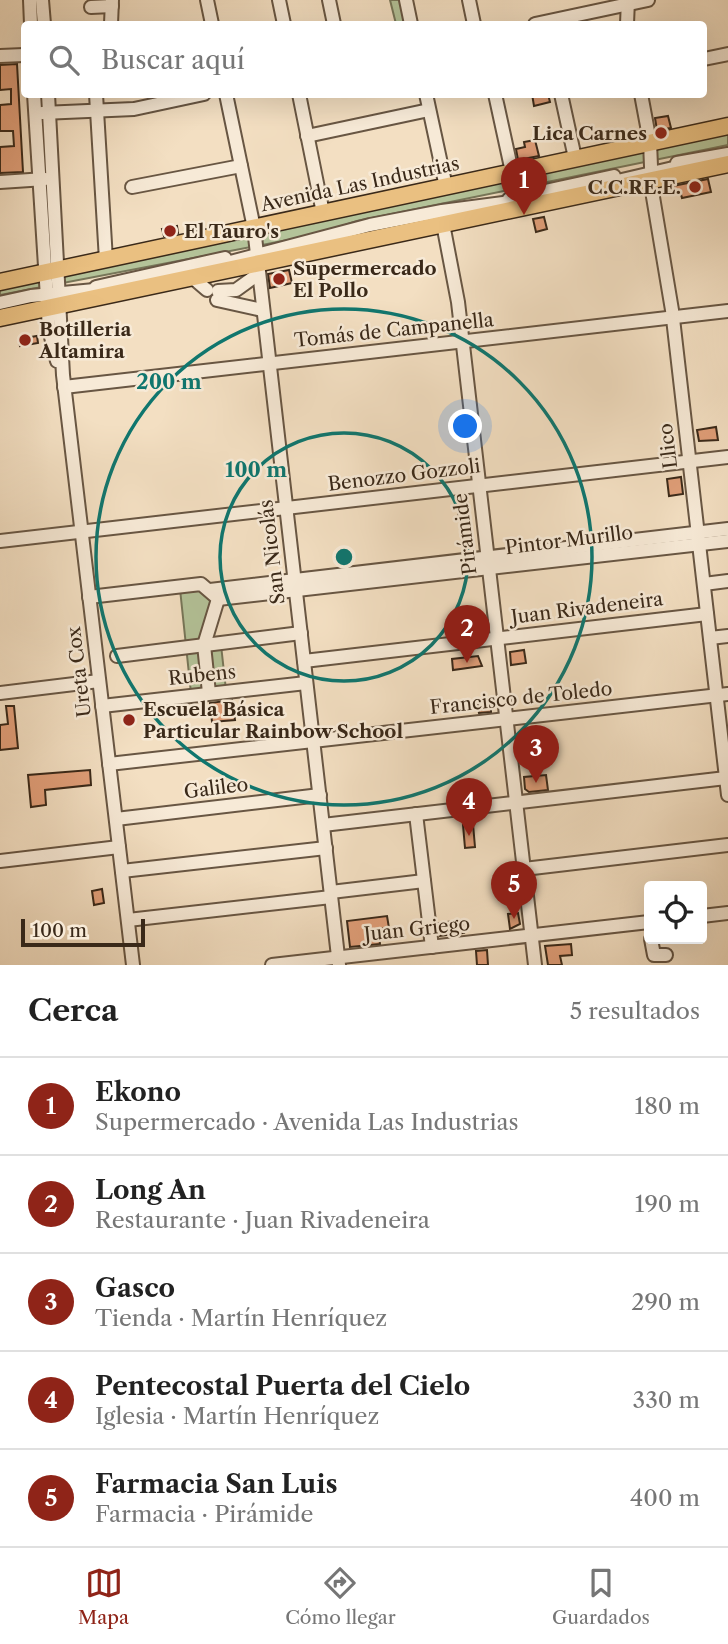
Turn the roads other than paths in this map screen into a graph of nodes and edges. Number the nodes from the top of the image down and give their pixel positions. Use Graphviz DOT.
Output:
graph roads {
  1 [pos="30,0"];
  2 [pos="42,0"];
  3 [pos="206,0"];
  4 [pos="279,0"];
  5 [pos="329,0"];
  6 [pos="405,0"];
  7 [pos="469,0"];
  8 [pos="648,0"];
  9 [pos="628,2"];
  10 [pos="112,3"];
  11 [pos="91,7"];
  12 [pos="31,21"];
  13 [pos="44,21"];
  14 [pos="111,21"];
  15 [pos="211,21"];
  16 [pos="283,21"];
  17 [pos="333,21"];
  18 [pos="410,21"];
  19 [pos="473,21"];
  20 [pos="554,21"];
  21 [pos="627,21"];
  22 [pos="728,54"];
  23 [pos="21,55"];
  24 [pos="0,56"];
  25 [pos="707,58"];
  26 [pos="34,98"];
  27 [pos="48,98"];
  28 [pos="96,98"];
  29 [pos="185,98"];
  30 [pos="227,98"];
  31 [pos="300,98"];
  32 [pos="427,98"];
  33 [pos="496,98"];
  34 [pos="562,98"];
  35 [pos="642,98"];
  36 [pos="429,110"];
  37 [pos="97,111"];
  38 [pos="49,113"];
  39 [pos="35,114"];
  40 [pos="728,126"];
  41 [pos="307,136"];
  42 [pos="650,142"];
  43 [pos="728,156"];
  44 [pos="575,158"];
  45 [pos="728,164"];
  46 [pos="241,166"];
  47 [pos="512,172"];
  48 [pos="651,173"];
  49 [pos="52,179"];
  50 [pos="39,180"];
  51 [pos="0,182"];
  52 [pos="132,187"];
  53 [pos="446,187"];
  54 [pos="323,213"];
  55 [pos="443,224"];
  56 [pos="254,228"];
  57 [pos="106,260"];
  58 [pos="256,261"];
  59 [pos="230,270"];
  60 [pos="50,271"];
  61 [pos="193,278"];
  62 [pos="0,282"];
  63 [pos="220,292"];
  64 [pos="52,296"];
  65 [pos="0,300"];
  66 [pos="237,304"];
  67 [pos="262,310"];
  68 [pos="728,311"];
  69 [pos="0,318"];
  70 [pos="673,318"];
  71 [pos="463,342"];
  72 [pos="270,364"];
  73 [pos="63,381"];
  74 [pos="728,457"];
  75 [pos="689,461"];
  76 [pos="479,486"];
  77 [pos="286,508"];
  78 [pos="728,529"];
  79 [pos="82,531"];
  80 [pos="698,539"];
  81 [pos="0,541"];
  82 [pos="728,541"];
  83 [pos="488,564"];
  84 [pos="728,582"];
  85 [pos="704,584"];
  86 [pos="295,585"];
  87 [pos="214,595"];
  88 [pos="89,597"];
  89 [pos="707,614"];
  90 [pos="301,632"];
  91 [pos="728,636"];
  92 [pos="497,638"];
  93 [pos="710,638"];
  94 [pos="204,643"];
  95 [pos="117,652"];
  96 [pos="304,661"];
  97 [pos="99,681"];
  98 [pos="307,686"];
  99 [pos="0,693"];
  100 [pos="209,693"];
  101 [pos="722,695"];
  102 [pos="103,709"];
  103 [pos="506,719"];
  104 [pos="313,741"];
  105 [pos="725,751"];
  106 [pos="109,764"];
  107 [pos="726,778"];
  108 [pos="320,795"];
  109 [pos="728,795"];
  110 [pos="516,802"];
  111 [pos="416,814"];
  112 [pos="116,819"];
  113 [pos="323,825"];
  114 [pos="728,845"];
  115 [pos="119,847"];
  116 [pos="326,848"];
  117 [pos="0,861"];
  118 [pos="524,869"];
  119 [pos="122,871"];
  120 [pos="424,881"];
  121 [pos="331,897"];
  122 [pos="728,913"];
  123 [pos="707,915"];
  124 [pos="128,923"];
  125 [pos="644,923"];
  126 [pos="531,936"];
  127 [pos="652,944"];
  128 [pos="432,947"];
  129 [pos="666,955"];
  130 [pos="339,961"];
  131 [pos="133,965"];
  132 [pos="272,965"];
  133 [pos="535,965"];
  1 -- 12 [label="street"];
  2 -- 13 [label="street"];
  3 -- 15 [label="street"];
  4 -- 16 [label="street"];
  5 -- 17 [label="street"];
  6 -- 18 [label="street"];
  7 -- 19 [label="street"];
  8 -- 9 [label="street"];
  9 -- 20 [label="street"];
  9 -- 21 [label="street"];
  10 -- 11 [label="street"];
  10 -- 14 [label="street"];
  22 -- 25 [label="street"];
  23 -- 24 [label="street"];
  26 -- 39 [label="street, Ureta Cox"];
  27 -- 38 [label="street, Ureta Cox"];
  28 -- 37 [label="street"];
  29 -- 37 [label="street"];
  30 -- 46 [label="street, San Nicolás"];
  31 -- 41 [label="street"];
  32 -- 36 [label="street"];
  33 -- 47 [label="street"];
  34 -- 44 [label="street"];
  35 -- 42 [label="street, Llico"];
  36 -- 41 [label="street"];
  36 -- 53 [label="street"];
  37 -- 38 [label="street"];
  37 -- 57 [label="street"];
  38 -- 39 [label="street"];
  38 -- 49 [label="street, Ureta Cox"];
  39 -- 50 [label="street, Ureta Cox"];
  40 -- 42 [label="main road, Avenida Las Industrias"];
  41 -- 54 [label="street"];
  42 -- 44 [label="main road, Avenida Las Industrias"];
  42 -- 48 [label="street, Llico"];
  43 -- 48 [label="street"];
  44 -- 47 [label="main road, Avenida Las Industrias"];
  45 -- 48 [label="main road"];
  46 -- 52 [label="street"];
  46 -- 56 [label="street, San Nicolás"];
  47 -- 53 [label="main road, Avenida Las Industrias"];
  48 -- 55 [label="main road"];
  48 -- 58 [label="street"];
  48 -- 70 [label="street, Llico"];
  49 -- 50 [label="street"];
  49 -- 60 [label="street, Ureta Cox"];
  50 -- 51 [label="street"];
  50 -- 60 [label="street, Ureta Cox"];
  53 -- 54 [label="main road, Avenida Las Industrias"];
  54 -- 56 [label="main road, Avenida Las Industrias"];
  55 -- 58 [label="main road"];
  55 -- 71 [label="street, Pirámide"];
  56 -- 57 [label="main road, Avenida Las Industrias"];
  56 -- 58 [label="street, San Nicolás"];
  57 -- 60 [label="main road, Avenida Las Industrias"];
  58 -- 59 [label="main road"];
  58 -- 63 [label="street"];
  58 -- 64 [label="street"];
  58 -- 67 [label="street, San Nicolás"];
  59 -- 61 [label="main road"];
  59 -- 63 [label="street"];
  60 -- 62 [label="main road, Avenida Las Industrias"];
  60 -- 64 [label="street, Ureta Cox"];
  61 -- 63 [label="street"];
  61 -- 64 [label="main road"];
  63 -- 66 [label="street"];
  63 -- 66 [label="street"];
  64 -- 65 [label="street"];
  64 -- 69 [label="main road"];
  64 -- 73 [label="street, Ureta Cox"];
  66 -- 67 [label="street"];
  67 -- 72 [label="street, San Nicolás"];
  68 -- 70 [label="street, Tomás de Campanella"];
  70 -- 71 [label="street, Tomás de Campanella"];
  70 -- 75 [label="street, Llico"];
  71 -- 72 [label="street, Tomás de Campanella"];
  71 -- 76 [label="street, Pirámide"];
  72 -- 73 [label="street, Tomás de Campanella"];
  72 -- 77 [label="street, San Nicolás"];
  73 -- 79 [label="street, Ureta Cox"];
  74 -- 75 [label="street, Benozzo Gozzoli"];
  75 -- 76 [label="street, Benozzo Gozzoli"];
  75 -- 80 [label="street, Llico"];
  76 -- 77 [label="street, Benozzo Gozzoli"];
  76 -- 83 [label="street, Pirámide"];
  77 -- 79 [label="street, Benozzo Gozzoli"];
  77 -- 86 [label="street, San Nicolás"];
  78 -- 80 [label="street, Pintor Murillo"];
  79 -- 81 [label="street, Benozzo Gozzoli"];
  79 -- 88 [label="street, Ureta Cox"];
  80 -- 82 [label="street, Pintor Murillo"];
  80 -- 83 [label="street, Pintor Murillo"];
  80 -- 85 [label="street, Llico"];
  83 -- 86 [label="street, Pintor Murillo"];
  83 -- 92 [label="street, Pirámide"];
  84 -- 85 [label="street"];
  85 -- 89 [label="street, Llico"];
  86 -- 87 [label="street, Pintor Murillo"];
  86 -- 90 [label="street, San Nicolás"];
  87 -- 88 [label="street, Pintor Murillo"];
  87 -- 94 [label="street"];
  88 -- 97 [label="street, Ureta Cox"];
  89 -- 92 [label="street, Juan Rivadeneira"];
  89 -- 93 [label="street, Llico"];
  90 -- 94 [label="street"];
  90 -- 96 [label="street, San Nicolás"];
  91 -- 93 [label="street"];
  92 -- 96 [label="street, Juan Rivadeneira"];
  92 -- 103 [label="street, Pirámide"];
  93 -- 101 [label="street, Llico"];
  94 -- 95 [label="street"];
  94 -- 100 [label="street"];
  96 -- 98 [label="street, San Nicolás"];
  97 -- 99 [label="street"];
  97 -- 102 [label="street, Ureta Cox"];
  98 -- 100 [label="street, Rubens"];
  98 -- 102 [label="street, Rubens"];
  98 -- 104 [label="street, San Nicolás"];
  100 -- 102 [label="street, Rubens"];
  101 -- 103 [label="street, Francisco de Toledo"];
  101 -- 105 [label="street, Llico"];
  102 -- 106 [label="street, Ureta Cox"];
  103 -- 104 [label="street, Francisco de Toledo"];
  103 -- 110 [label="street, Pirámide"];
  104 -- 106 [label="street, Francisco de Toledo"];
  104 -- 108 [label="street, San Nicolás"];
  105 -- 107 [label="street, Llico"];
  106 -- 112 [label="street, Ureta Cox"];
  107 -- 109 [label="street, Llico"];
  107 -- 110 [label="street"];
  108 -- 112 [label="street, Galileo"];
  108 -- 113 [label="street, San Nicolás"];
  110 -- 111 [label="street"];
  110 -- 118 [label="street, Pirámide"];
  111 -- 113 [label="street"];
  111 -- 120 [label="street"];
  112 -- 115 [label="street, Ureta Cox"];
  113 -- 116 [label="street, San Nicolás"];
  114 -- 118 [label="street"];
  115 -- 117 [label="street"];
  115 -- 119 [label="street, Ureta Cox"];
  116 -- 119 [label="street"];
  116 -- 121 [label="street, San Nicolás"];
  118 -- 126 [label="street, Pirámide"];
  119 -- 124 [label="street, Ureta Cox"];
  120 -- 121 [label="street"];
  120 -- 128 [label="street"];
  121 -- 124 [label="street"];
  121 -- 130 [label="street, San Nicolás"];
  122 -- 123 [label="street"];
  124 -- 131 [label="street, Ureta Cox"];
  125 -- 126 [label="street, Juan Griego"];
  126 -- 128 [label="street, Juan Griego"];
  126 -- 133 [label="street, Pirámide"];
  127 -- 129 [label="street"];
  128 -- 130 [label="street, Juan Griego"];
  130 -- 132 [label="street, Juan Griego"];
}
